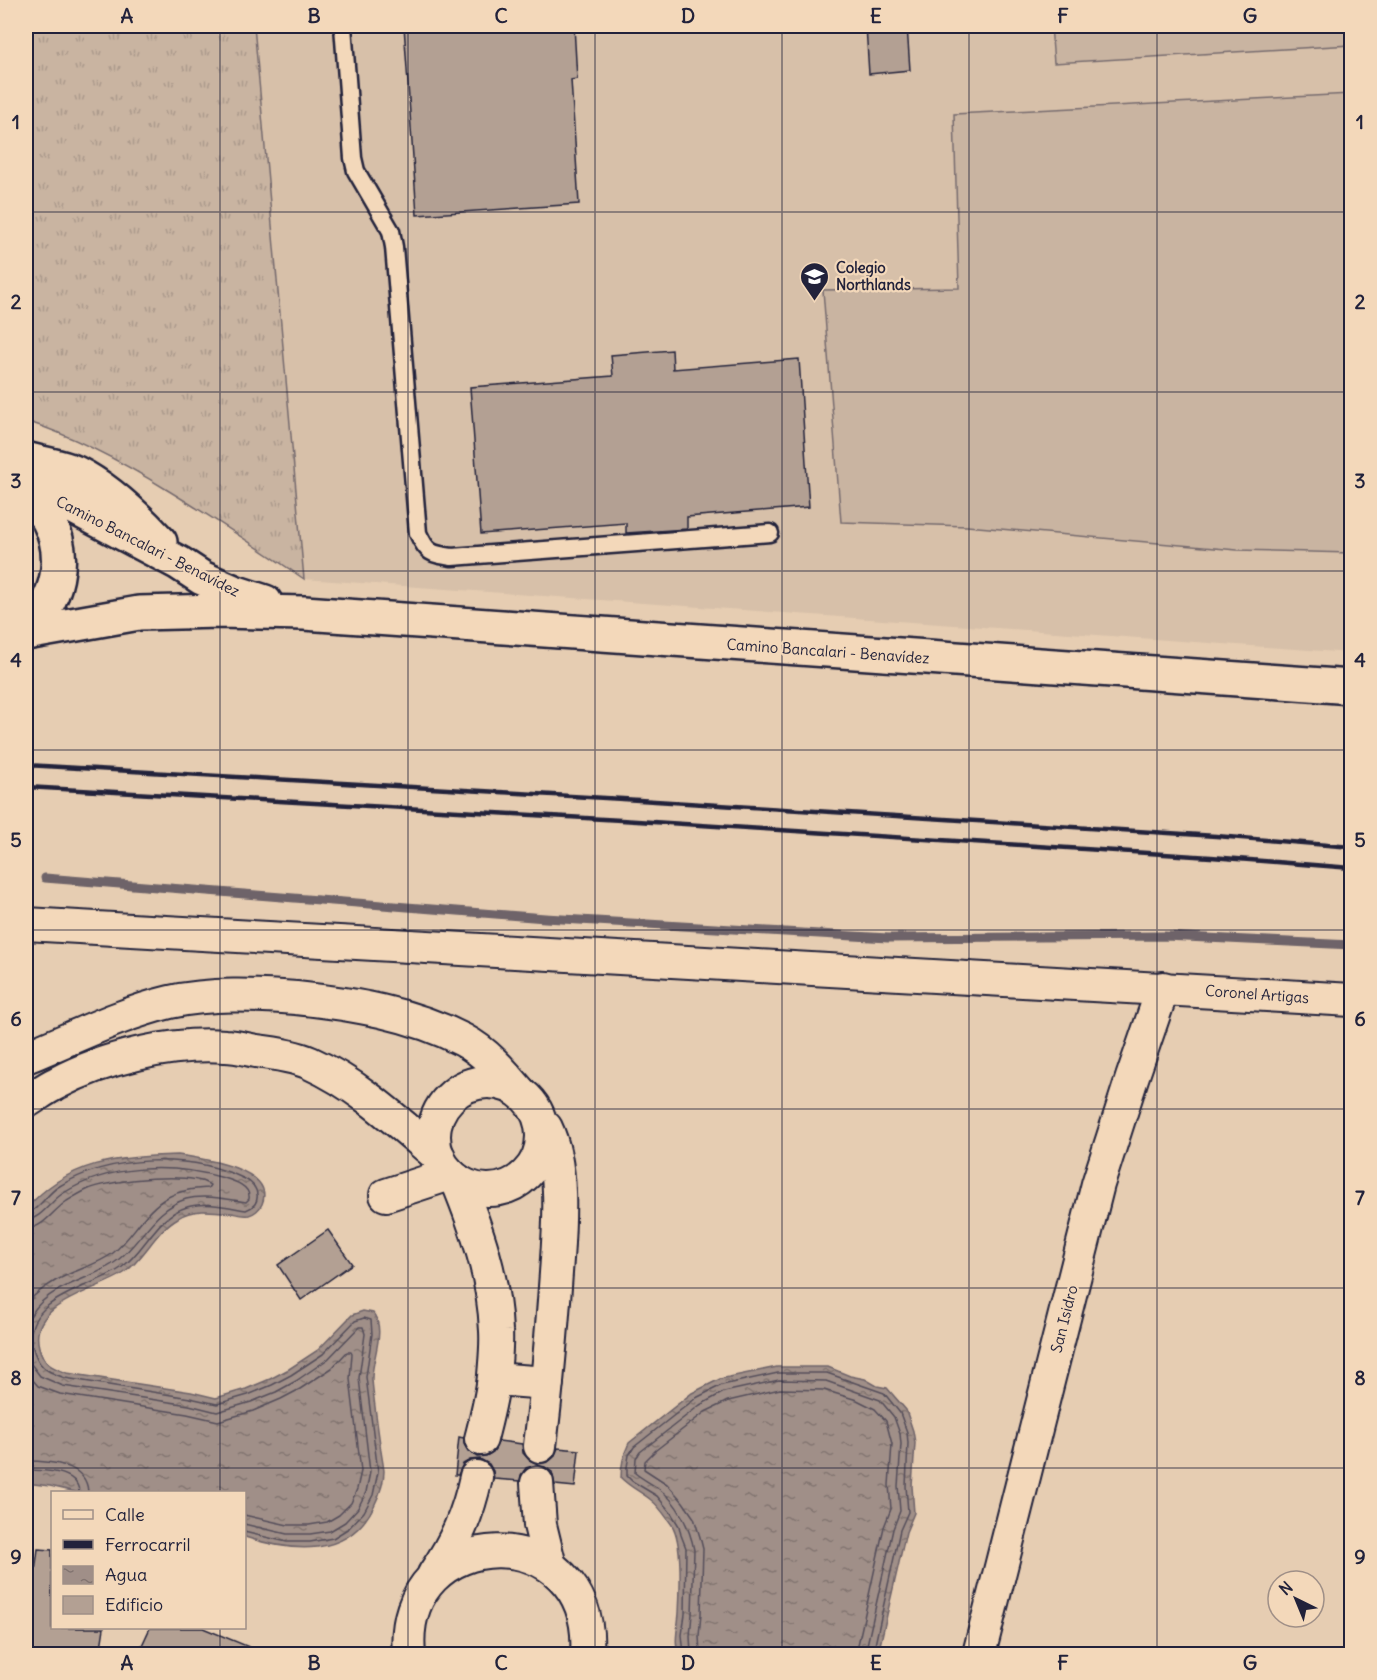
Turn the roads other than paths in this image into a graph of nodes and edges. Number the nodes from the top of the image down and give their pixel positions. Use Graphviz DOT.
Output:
graph roads {
  1 [pos="343,26"];
  2 [pos="26,459"];
  3 [pos="26,489"];
  4 [pos="26,499"];
  5 [pos="770,533"];
  6 [pos="179,563"];
  7 [pos="304,613"];
  8 [pos="26,626"];
  9 [pos="26,633"];
  10 [pos="1352,687"];
  11 [pos="26,924"];
  12 [pos="1163,988"];
  13 [pos="1352,1000"];
  14 [pos="26,1057"];
  15 [pos="26,1102"];
  16 [pos="529,1102"];
  17 [pos="448,1171"];
  18 [pos="386,1195"];
  19 [pos="494,1379"];
  20 [pos="547,1383"];
  21 [pos="481,1439"];
  22 [pos="540,1446"];
  23 [pos="476,1477"];
  24 [pos="537,1483"];
  25 [pos="550,1566"];
  26 [pos="432,1577"];
  27 [pos="409,1654"];
  28 [pos="588,1654"];
  29 [pos="979,1654"];
  1 -- 5 [label="lane"];
  2 -- 6 [label="main road"];
  3 -- 6 [label="main road, Camino Bancalari - Benavídez"];
  4 -- 8 [label="main road"];
  6 -- 7 [label="main road, Camino Bancalari - Benavídez"];
  7 -- 9 [label="main road, Camino Bancalari - Benavídez"];
  7 -- 10 [label="main road, Camino Bancalari - Benavídez"];
  11 -- 12 [label="street, Coronel Artigas"];
  12 -- 13 [label="street, Coronel Artigas"];
  12 -- 29 [label="street, San Isidro"];
  14 -- 16 [label="street"];
  15 -- 17 [label="street"];
  16 -- 17 [label="street"];
  16 -- 17 [label="street"];
  16 -- 20 [label="street"];
  17 -- 18 [label="street"];
  17 -- 19 [label="street"];
  19 -- 20 [label="street"];
  19 -- 21 [label="street"];
  20 -- 22 [label="street"];
  23 -- 26 [label="street"];
  24 -- 25 [label="street"];
  25 -- 26 [label="street"];
  25 -- 28 [label="street"];
  26 -- 27 [label="street"];
}
